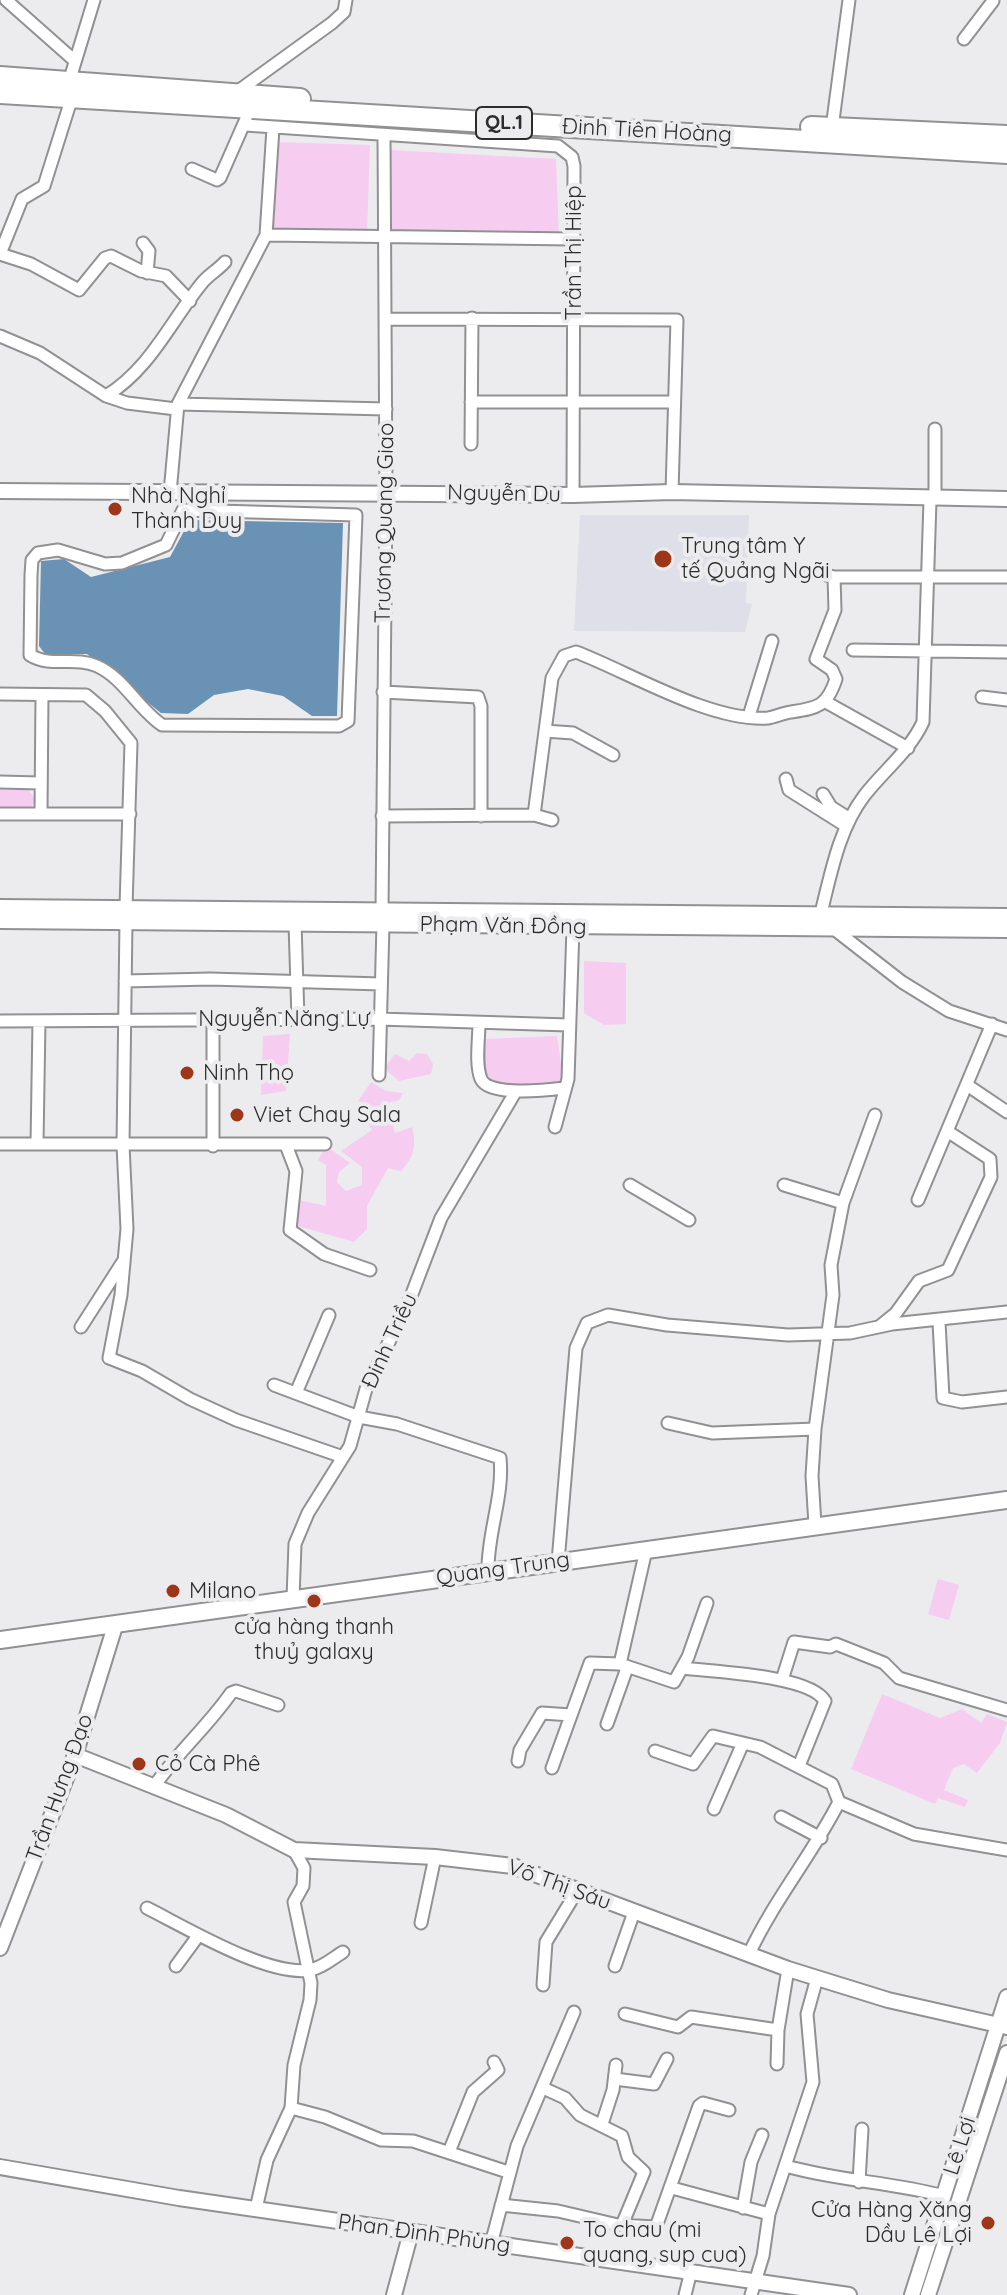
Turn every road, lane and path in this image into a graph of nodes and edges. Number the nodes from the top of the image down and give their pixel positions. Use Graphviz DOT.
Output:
graph roads {
  1 [pos="6,0"];
  2 [pos="94,0"];
  3 [pos="346,0"];
  4 [pos="849,0"];
  5 [pos="992,1"];
  6 [pos="1007,7"];
  7 [pos="964,39"];
  8 [pos="75,61"];
  9 [pos="0,77"];
  10 [pos="71,89"];
  11 [pos="0,93"];
  12 [pos="242,109"];
  13 [pos="273,128"];
  14 [pos="832,128"];
  15 [pos="384,135"];
  16 [pos="1007,136"];
  17 [pos="1007,153"];
  18 [pos="192,169"];
  19 [pos="266,235"];
  20 [pos="385,236"];
  21 [pos="573,239"];
  22 [pos="143,243"];
  23 [pos="0,254"];
  24 [pos="225,262"];
  25 [pos="147,273"];
  26 [pos="190,301"];
  27 [pos="472,318"];
  28 [pos="385,319"];
  29 [pos="574,319"];
  30 [pos="0,336"];
  31 [pos="106,396"];
  32 [pos="571,401"];
  33 [pos="471,402"];
  34 [pos="674,402"];
  35 [pos="177,406"];
  36 [pos="386,409"];
  37 [pos="935,429"];
  38 [pos="471,444"];
  39 [pos="0,491"];
  40 [pos="672,492"];
  41 [pos="170,493"];
  42 [pos="386,493"];
  43 [pos="573,495"];
  44 [pos="1007,499"];
  45 [pos="932,500"];
  46 [pos="811,571"];
  47 [pos="834,577"];
  48 [pos="1007,577"];
  49 [pos="928,579"];
  50 [pos="772,641"];
  51 [pos="853,650"];
  52 [pos="925,650"];
  53 [pos="29,652"];
  54 [pos="1007,652"];
  55 [pos="383,692"];
  56 [pos="0,694"];
  57 [pos="42,695"];
  58 [pos="982,697"];
  59 [pos="1007,700"];
  60 [pos="824,701"];
  61 [pos="749,716"];
  62 [pos="545,731"];
  63 [pos="908,748"];
  64 [pos="613,755"];
  65 [pos="786,779"];
  66 [pos="0,782"];
  67 [pos="40,783"];
  68 [pos="823,794"];
  69 [pos="0,814"];
  70 [pos="41,814"];
  71 [pos="130,814"];
  72 [pos="534,815"];
  73 [pos="382,816"];
  74 [pos="481,816"];
  75 [pos="552,820"];
  76 [pos="848,823"];
  77 [pos="0,907"];
  78 [pos="570,911"];
  79 [pos="821,913"];
  80 [pos="126,914"];
  81 [pos="1007,916"];
  82 [pos="382,917"];
  83 [pos="0,921"];
  84 [pos="758,921"];
  85 [pos="295,923"];
  86 [pos="945,923"];
  87 [pos="573,928"];
  88 [pos="834,929"];
  89 [pos="1007,930"];
  90 [pos="125,981"];
  91 [pos="297,982"];
  92 [pos="381,984"];
  93 [pos="213,1018"];
  94 [pos="298,1019"];
  95 [pos="379,1019"];
  96 [pos="125,1020"];
  97 [pos="0,1021"];
  98 [pos="39,1021"];
  99 [pos="479,1023"];
  100 [pos="992,1024"];
  101 [pos="568,1025"];
  102 [pos="1007,1030"];
  103 [pos="379,1075"];
  104 [pos="967,1085"];
  105 [pos="565,1088"];
  106 [pos="516,1091"];
  107 [pos="1007,1112"];
  108 [pos="875,1115"];
  109 [pos="555,1127"];
  110 [pos="947,1131"];
  111 [pos="0,1144"];
  112 [pos="37,1144"];
  113 [pos="325,1144"];
  114 [pos="123,1145"];
  115 [pos="286,1145"];
  116 [pos="213,1146"];
  117 [pos="630,1185"];
  118 [pos="784,1185"];
  119 [pos="918,1200"];
  120 [pos="843,1203"];
  121 [pos="689,1220"];
  122 [pos="125,1259"];
  123 [pos="370,1270"];
  124 [pos="1007,1312"];
  125 [pos="329,1315"];
  126 [pos="939,1322"];
  127 [pos="81,1327"];
  128 [pos="880,1327"];
  129 [pos="826,1332"];
  130 [pos="274,1385"];
  131 [pos="296,1393"];
  132 [pos="1007,1397"];
  133 [pos="359,1417"];
  134 [pos="668,1423"];
  135 [pos="815,1429"];
  136 [pos="343,1457"];
  137 [pos="1007,1500"];
  138 [pos="815,1525"];
  139 [pos="646,1550"];
  140 [pos="558,1562"];
  141 [pos="488,1572"];
  142 [pos="293,1598"];
  143 [pos="707,1603"];
  144 [pos="115,1626"];
  145 [pos="0,1640"];
  146 [pos="624,1666"];
  147 [pos="683,1668"];
  148 [pos="782,1680"];
  149 [pos="278,1705"];
  150 [pos="1007,1710"];
  151 [pos="571,1715"];
  152 [pos="607,1724"];
  153 [pos="743,1743"];
  154 [pos="655,1751"];
  155 [pos="75,1755"];
  156 [pos="518,1761"];
  157 [pos="799,1766"];
  158 [pos="552,1768"];
  159 [pos="155,1785"];
  160 [pos="839,1802"];
  161 [pos="714,1809"];
  162 [pos="781,1817"];
  163 [pos="821,1838"];
  164 [pos="294,1850"];
  165 [pos="1007,1850"];
  166 [pos="435,1857"];
  167 [pos="577,1891"];
  168 [pos="147,1908"];
  169 [pos="634,1912"];
  170 [pos="421,1923"];
  171 [pos="198,1936"];
  172 [pos="0,1948"];
  173 [pos="343,1952"];
  174 [pos="749,1954"];
  175 [pos="176,1966"];
  176 [pos="615,1966"];
  177 [pos="788,1969"];
  178 [pos="309,1971"];
  179 [pos="817,1978"];
  180 [pos="543,1985"];
  181 [pos="1007,1997"];
  182 [pos="574,2012"];
  183 [pos="625,2014"];
  184 [pos="1003,2026"];
  185 [pos="778,2030"];
  186 [pos="1007,2053"];
  187 [pos="667,2059"];
  188 [pos="494,2062"];
  189 [pos="777,2064"];
  190 [pos="616,2065"];
  191 [pos="615,2079"];
  192 [pos="543,2088"];
  193 [pos="291,2108"];
  194 [pos="729,2110"];
  195 [pos="602,2124"];
  196 [pos="862,2129"];
  197 [pos="762,2135"];
  198 [pos="449,2152"];
  199 [pos="786,2166"];
  200 [pos="0,2167"];
  201 [pos="508,2172"];
  202 [pos="859,2182"];
  203 [pos="672,2188"];
  204 [pos="944,2196"];
  205 [pos="501,2205"];
  206 [pos="743,2208"];
  207 [pos="256,2209"];
  208 [pos="769,2214"];
  209 [pos="622,2225"];
  210 [pos="411,2232"];
  211 [pos="491,2244"];
  212 [pos="691,2271"];
  213 [pos="757,2280"];
  214 [pos="394,2295"];
  215 [pos="685,2295"];
  216 [pos="751,2295"];
  217 [pos="849,2295"];
  218 [pos="912,2295"];
  219 [pos="928,2295"];
  1 -- 8 [label="street"];
  2 -- 8 [label="street"];
  3 -- 12 [label="street"];
  4 -- 14 [label="street"];
  5 -- 6 [label="street"];
  5 -- 7 [label="street"];
  8 -- 10 [label="street"];
  9 -- 10 [label="highway, Đinh Tiên Hoàng / QL.1"];
  10 -- 11 [label="highway, Đinh Tiên Hoàng / QL.1"];
  10 -- 12 [label="highway, Đinh Tiên Hoàng / QL.1"];
  10 -- 23 [label="street"];
  12 -- 13 [label="street"];
  12 -- 14 [label="highway, Đinh Tiên Hoàng / QL.1"];
  12 -- 17 [label="highway, Đinh Tiên Hoàng / QL.1"];
  12 -- 18 [label="street"];
  13 -- 15 [label="street"];
  13 -- 19 [label="street"];
  14 -- 16 [label="highway, Đinh Tiên Hoàng / QL.1"];
  15 -- 20 [label="street, Trương Quang Giao"];
  15 -- 21 [label="street, Trần Thị Hiệp"];
  19 -- 20 [label="street"];
  19 -- 35 [label="street"];
  20 -- 21 [label="street"];
  20 -- 28 [label="street, Trương Quang Giao"];
  21 -- 29 [label="street, Trần Thị Hiệp"];
  22 -- 25 [label="street"];
  23 -- 25 [label="street"];
  24 -- 26 [label="street"];
  25 -- 26 [label="street"];
  26 -- 31 [label="street"];
  27 -- 28 [label="street"];
  27 -- 29 [label="street"];
  27 -- 33 [label="street"];
  28 -- 36 [label="street, Trương Quang Giao"];
  29 -- 32 [label="street, Trần Thị Hiệp"];
  29 -- 34 [label="street"];
  30 -- 31 [label="street"];
  31 -- 35 [label="street"];
  32 -- 33 [label="street"];
  32 -- 34 [label="street"];
  32 -- 43 [label="street, Trần Thị Hiệp"];
  33 -- 38 [label="street"];
  34 -- 40 [label="street"];
  35 -- 36 [label="street"];
  35 -- 41 [label="street"];
  36 -- 42 [label="street, Trương Quang Giao"];
  37 -- 45 [label="street"];
  39 -- 41 [label="street, Nguyễn Du"];
  40 -- 43 [label="street, Nguyễn Du"];
  40 -- 45 [label="street, Nguyễn Du"];
  41 -- 42 [label="street, Nguyễn Du"];
  42 -- 43 [label="street, Nguyễn Du"];
  42 -- 55 [label="street, Trương Quang Giao"];
  44 -- 45 [label="street, Nguyễn Du"];
  45 -- 49 [label="street"];
  46 -- 47 [label="street"];
  47 -- 49 [label="street"];
  47 -- 60 [label="street"];
  48 -- 49 [label="street"];
  49 -- 52 [label="street"];
  50 -- 61 [label="street"];
  51 -- 52 [label="street"];
  52 -- 54 [label="street"];
  52 -- 63 [label="street"];
  53 -- 53 [label="street"];
  55 -- 73 [label="street, Trương Quang Giao"];
  55 -- 74 [label="street"];
  56 -- 57 [label="street"];
  57 -- 67 [label="street"];
  57 -- 71 [label="street"];
  58 -- 59 [label="street"];
  60 -- 61 [label="street"];
  60 -- 63 [label="street"];
  61 -- 62 [label="street"];
  62 -- 64 [label="street"];
  62 -- 72 [label="street"];
  63 -- 76 [label="street"];
  65 -- 76 [label="street"];
  66 -- 67 [label="street"];
  67 -- 70 [label="street"];
  68 -- 76 [label="street"];
  69 -- 70 [label="street"];
  70 -- 71 [label="street"];
  71 -- 80 [label="street"];
  72 -- 74 [label="street"];
  72 -- 75 [label="street"];
  73 -- 74 [label="street"];
  73 -- 82 [label="street, Trương Quang Giao"];
  76 -- 79 [label="street"];
  77 -- 80 [label="street, Phạm Văn Đồng"];
  78 -- 82 [label="street, Phạm Văn Đồng"];
  78 -- 84 [label="street, Phạm Văn Đồng"];
  78 -- 87 [label="street"];
  79 -- 84 [label="street, Phạm Văn Đồng"];
  79 -- 86 [label="street, Phạm Văn Đồng"];
  80 -- 82 [label="street, Phạm Văn Đồng"];
  80 -- 83 [label="street, Phạm Văn Đồng"];
  80 -- 85 [label="street, Phạm Văn Đồng"];
  80 -- 90 [label="street"];
  81 -- 86 [label="street, Phạm Văn Đồng"];
  82 -- 85 [label="street, Phạm Văn Đồng"];
  82 -- 87 [label="street, Phạm Văn Đồng"];
  82 -- 92 [label="street, Trương Quang Giao"];
  84 -- 87 [label="street, Phạm Văn Đồng"];
  84 -- 88 [label="street, Phạm Văn Đồng"];
  85 -- 91 [label="street"];
  86 -- 88 [label="street, Phạm Văn Đồng"];
  86 -- 89 [label="street, Phạm Văn Đồng"];
  87 -- 101 [label="street"];
  88 -- 100 [label="street"];
  90 -- 91 [label="street"];
  90 -- 96 [label="street"];
  91 -- 92 [label="street"];
  91 -- 94 [label="street"];
  92 -- 95 [label="street, Trương Quang Giao"];
  93 -- 94 [label="street, Nguyễn Năng Lự"];
  93 -- 96 [label="street, Nguyễn Năng Lự"];
  93 -- 116 [label="street"];
  94 -- 95 [label="street, Nguyễn Năng Lự"];
  95 -- 99 [label="street, Nguyễn Năng Lự"];
  95 -- 103 [label="street, Trương Quang Giao"];
  96 -- 98 [label="street, Nguyễn Năng Lự"];
  96 -- 114 [label="street"];
  97 -- 98 [label="street, Nguyễn Năng Lự"];
  98 -- 112 [label="street"];
  99 -- 101 [label="street, Nguyễn Năng Lự"];
  99 -- 106 [label="street"];
  100 -- 102 [label="street"];
  100 -- 104 [label="street"];
  101 -- 105 [label="street"];
  104 -- 107 [label="street"];
  104 -- 110 [label="street"];
  105 -- 106 [label="street"];
  105 -- 109 [label="street"];
  106 -- 133 [label="street, Đinh Triều"];
  108 -- 120 [label="street"];
  110 -- 119 [label="street"];
  110 -- 128 [label="street"];
  111 -- 112 [label="street"];
  112 -- 114 [label="street"];
  113 -- 115 [label="street"];
  114 -- 116 [label="street"];
  114 -- 122 [label="street"];
  115 -- 116 [label="street"];
  115 -- 123 [label="street"];
  117 -- 121 [label="street"];
  118 -- 120 [label="street"];
  120 -- 129 [label="street"];
  122 -- 127 [label="street"];
  122 -- 136 [label="street"];
  124 -- 126 [label="street"];
  125 -- 131 [label="street"];
  126 -- 128 [label="street"];
  126 -- 132 [label="street"];
  128 -- 129 [label="street"];
  129 -- 135 [label="street"];
  129 -- 140 [label="street"];
  130 -- 131 [label="street"];
  131 -- 133 [label="street"];
  133 -- 136 [label="street, Đinh Triều"];
  133 -- 141 [label="street"];
  134 -- 135 [label="street"];
  135 -- 138 [label="street"];
  136 -- 142 [label="street, Đinh Triều"];
  137 -- 138 [label="main road, Quang Trung"];
  138 -- 139 [label="main road, Quang Trung"];
  139 -- 140 [label="main road, Quang Trung"];
  139 -- 146 [label="street"];
  140 -- 141 [label="main road, Quang Trung"];
  141 -- 142 [label="main road, Quang Trung"];
  142 -- 144 [label="main road, Quang Trung"];
  143 -- 147 [label="street"];
  144 -- 145 [label="main road, Quang Trung"];
  144 -- 155 [label="street, Trần Hưng Đạo"];
  146 -- 147 [label="street"];
  146 -- 151 [label="street"];
  146 -- 152 [label="street"];
  147 -- 148 [label="street"];
  148 -- 150 [label="street"];
  148 -- 157 [label="street"];
  149 -- 159 [label="street"];
  151 -- 156 [label="street"];
  151 -- 158 [label="street"];
  153 -- 154 [label="street"];
  153 -- 157 [label="street"];
  153 -- 161 [label="street"];
  155 -- 159 [label="street, Võ Thị Sáu"];
  155 -- 172 [label="street, Trần Hưng Đạo"];
  157 -- 160 [label="street"];
  159 -- 164 [label="street, Võ Thị Sáu"];
  160 -- 163 [label="street"];
  160 -- 165 [label="street"];
  162 -- 163 [label="street"];
  163 -- 174 [label="street"];
  164 -- 166 [label="street, Võ Thị Sáu"];
  164 -- 178 [label="street"];
  166 -- 167 [label="street, Võ Thị Sáu"];
  166 -- 170 [label="street"];
  167 -- 169 [label="street, Võ Thị Sáu"];
  167 -- 180 [label="street"];
  168 -- 171 [label="street"];
  169 -- 174 [label="street, Võ Thị Sáu"];
  169 -- 176 [label="street"];
  171 -- 175 [label="street"];
  171 -- 178 [label="street"];
  173 -- 178 [label="street"];
  174 -- 177 [label="street, Võ Thị Sáu"];
  177 -- 179 [label="street, Võ Thị Sáu"];
  177 -- 185 [label="street"];
  178 -- 193 [label="street"];
  179 -- 184 [label="street, Võ Thị Sáu"];
  179 -- 199 [label="street"];
  181 -- 184 [label="street, Lê Lợi"];
  182 -- 192 [label="street"];
  183 -- 185 [label="street"];
  184 -- 204 [label="street, Lê Lợi"];
  185 -- 189 [label="street"];
  186 -- 219 [label="street, Lê Lợi"];
  187 -- 191 [label="street"];
  188 -- 198 [label="street"];
  190 -- 191 [label="street"];
  191 -- 195 [label="street"];
  192 -- 195 [label="street"];
  192 -- 201 [label="street"];
  193 -- 198 [label="street"];
  193 -- 207 [label="street"];
  194 -- 203 [label="street"];
  195 -- 209 [label="street"];
  196 -- 202 [label="street"];
  197 -- 206 [label="street"];
  198 -- 201 [label="street"];
  199 -- 202 [label="street"];
  199 -- 208 [label="street"];
  200 -- 207 [label="street, Phan Đình Phùng"];
  201 -- 205 [label="street"];
  202 -- 204 [label="street"];
  203 -- 206 [label="street"];
  203 -- 209 [label="street"];
  204 -- 218 [label="street, Lê Lợi"];
  205 -- 209 [label="street"];
  205 -- 211 [label="street"];
  206 -- 208 [label="street"];
  207 -- 210 [label="street, Phan Đình Phùng"];
  208 -- 213 [label="street"];
  210 -- 211 [label="street, Phan Đình Phùng"];
  210 -- 214 [label="street"];
  211 -- 212 [label="street, Phan Đình Phùng"];
  212 -- 213 [label="street, Phan Đình Phùng"];
  212 -- 215 [label="street"];
  213 -- 216 [label="street"];
  213 -- 217 [label="street, Phan Đình Phùng"];
}
